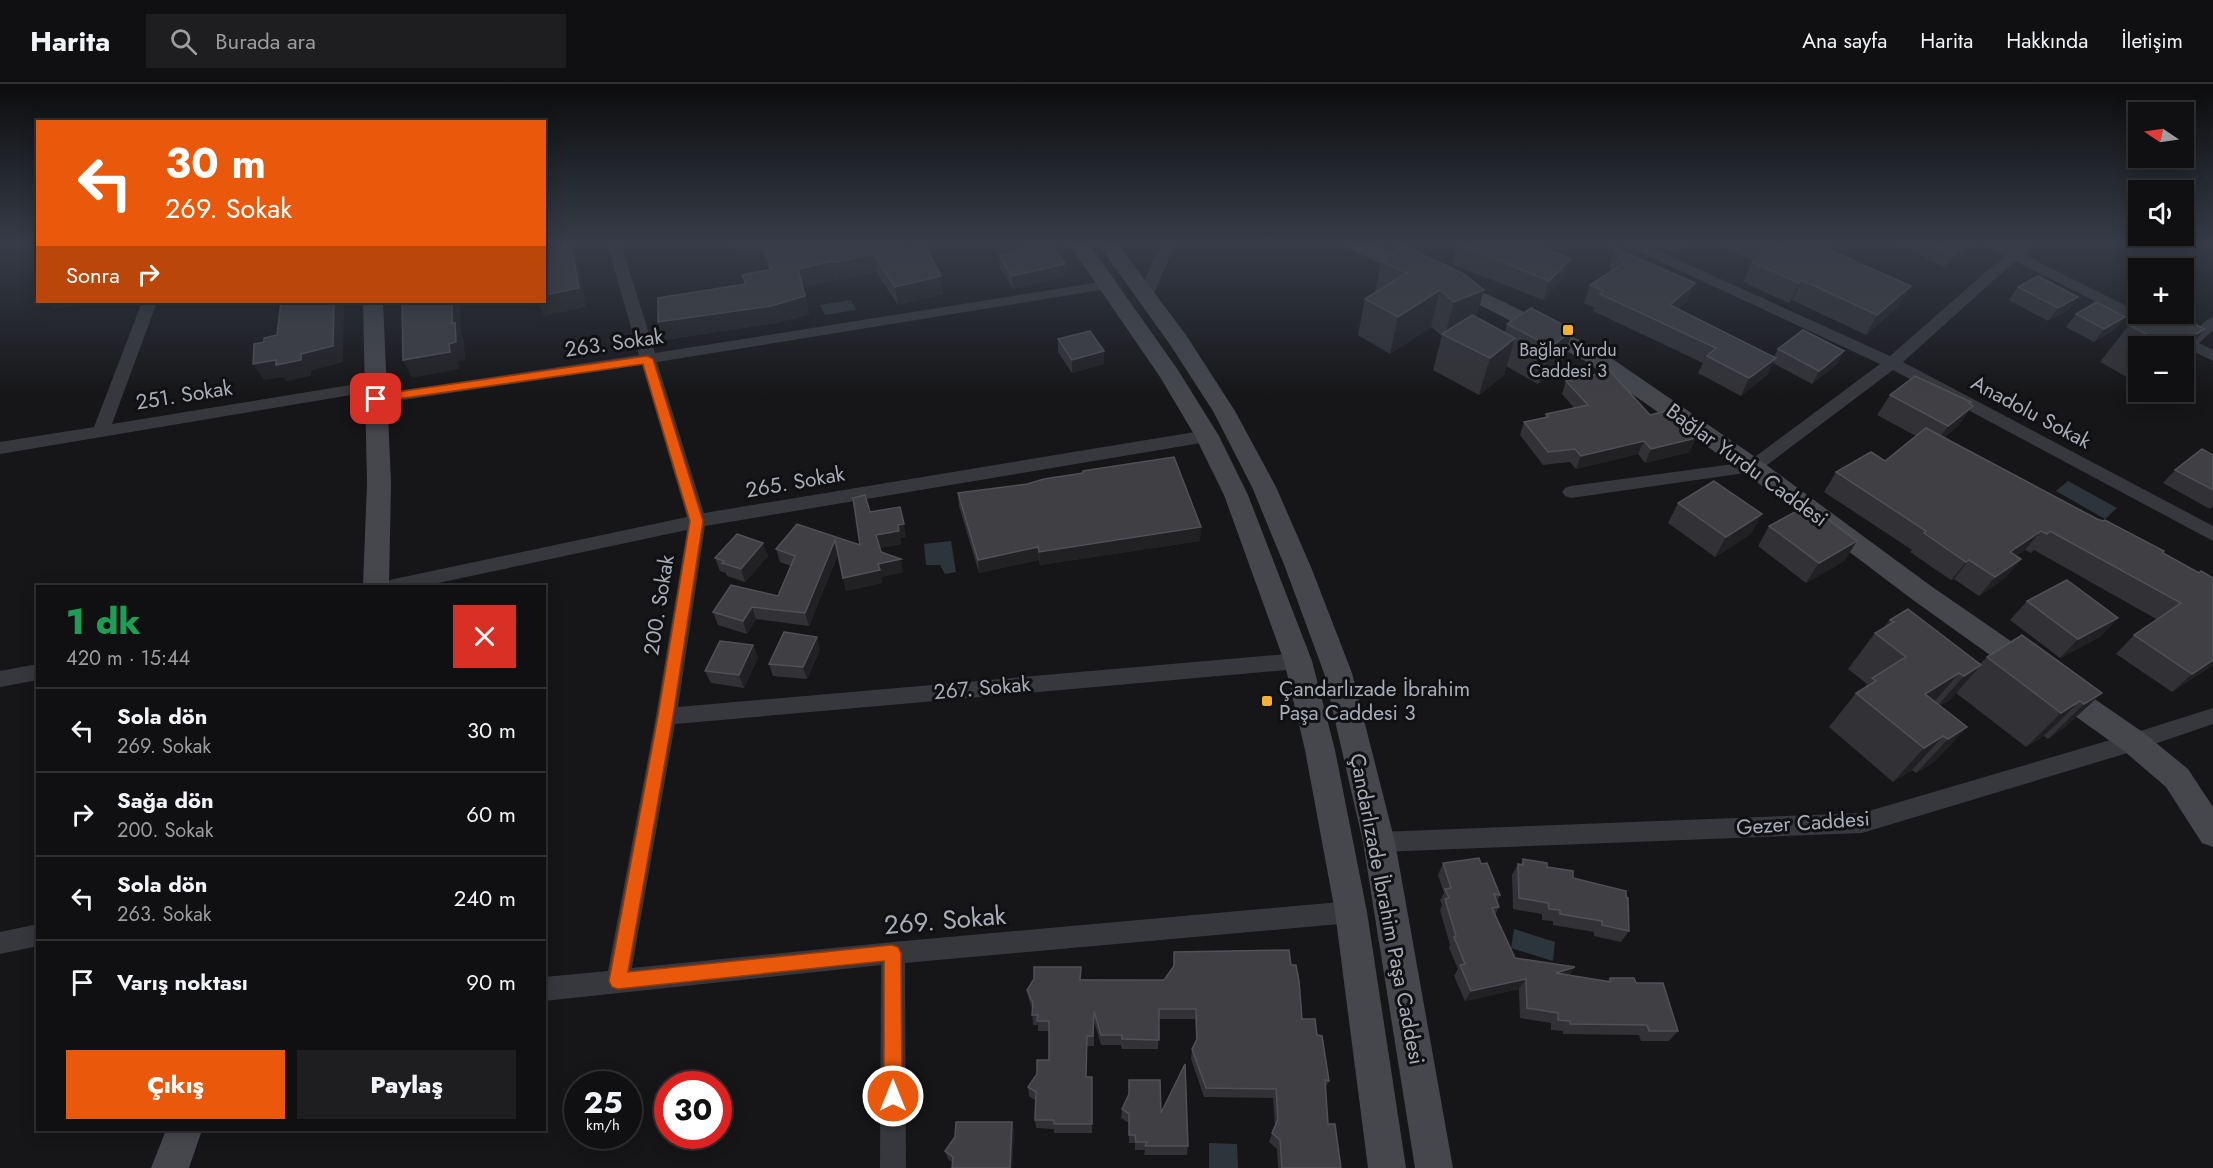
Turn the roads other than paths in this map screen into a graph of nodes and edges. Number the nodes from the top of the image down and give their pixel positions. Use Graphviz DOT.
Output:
graph roads {
  1 [pos="629,295"];
  2 [pos="1047,295"];
  3 [pos="1114,295"];
  4 [pos="1471,295"];
  5 [pos="1741,295"];
  6 [pos="1968,295"];
  7 [pos="2091,295"];
  8 [pos="1145,296"];
  9 [pos="149,303"];
  10 [pos="373,303"];
  11 [pos="2213,322"];
  12 [pos="2173,336"];
  13 [pos="2194,339"];
  14 [pos="2194,347"];
  15 [pos="2213,357"];
  16 [pos="647,359"];
  17 [pos="1892,363"];
  18 [pos="375,392"];
  19 [pos="102,431"];
  20 [pos="1207,436"];
  21 [pos="0,448"];
  22 [pos="1753,467"];
  23 [pos="1570,492"];
  24 [pos="697,521"];
  25 [pos="2213,534"];
  26 [pos="376,585"];
  27 [pos="399,585"];
  28 [pos="1298,662"];
  29 [pos="36,672"];
  30 [pos="0,680"];
  31 [pos="666,716"];
  32 [pos="2213,716"];
  33 [pos="2134,742"];
  34 [pos="2213,832"];
  35 [pos="1379,842"];
  36 [pos="1351,912"];
  37 [pos="36,935"];
  38 [pos="0,943"];
  39 [pos="892,953"];
  40 [pos="618,981"];
  41 [pos="546,989"];
  42 [pos="184,1131"];
  43 [pos="170,1168"];
  44 [pos="893,1168"];
  45 [pos="1387,1168"];
  46 [pos="1434,1168"];
  1 -- 16 [label="street, 200. Sokak"];
  2 -- 16 [label="street, 263. Sokak"];
  3 -- 20 [label="main road, Çandarlızade İbrahim Paşa Caddesi"];
  4 -- 22 [label="main road, Bağlar Yurdu Caddesi"];
  5 -- 17 [label="street, Anadolu Sokak"];
  6 -- 17 [label="street"];
  7 -- 12 [label="street"];
  8 -- 35 [label="main road, Çandarlızade İbrahim Paşa Caddesi"];
  9 -- 19 [label="street"];
  10 -- 18 [label="main road"];
  11 -- 13 [label="street"];
  14 -- 15 [label="street"];
  16 -- 18 [label="street, 263. Sokak"];
  16 -- 24 [label="street, 200. Sokak"];
  17 -- 22 [label="street"];
  17 -- 25 [label="street, Anadolu Sokak"];
  18 -- 19 [label="street, 251. Sokak"];
  18 -- 26 [label="main road"];
  19 -- 21 [label="street, 251. Sokak"];
  20 -- 24 [label="street, 265. Sokak"];
  20 -- 28 [label="main road, Çandarlızade İbrahim Paşa Caddesi"];
  22 -- 23 [label="street"];
  22 -- 33 [label="main road, Bağlar Yurdu Caddesi"];
  24 -- 27 [label="street, 265. Sokak"];
  24 -- 31 [label="street, 200. Sokak"];
  28 -- 31 [label="street, 267. Sokak"];
  28 -- 36 [label="main road, Çandarlızade İbrahim Paşa Caddesi"];
  29 -- 30 [label="street"];
  31 -- 40 [label="street, 200. Sokak"];
  32 -- 33 [label="street, Gezer Caddesi"];
  33 -- 34 [label="main road, Bağlar Yurdu Caddesi"];
  33 -- 35 [label="street, Gezer Caddesi"];
  35 -- 46 [label="main road, Çandarlızade İbrahim Paşa Caddesi"];
  36 -- 39 [label="street, 269. Sokak"];
  36 -- 45 [label="main road, Çandarlızade İbrahim Paşa Caddesi"];
  37 -- 38 [label="street"];
  39 -- 40 [label="street, 269. Sokak"];
  39 -- 44 [label="street"];
  40 -- 41 [label="street, 269. Sokak"];
  42 -- 43 [label="main road"];
}
